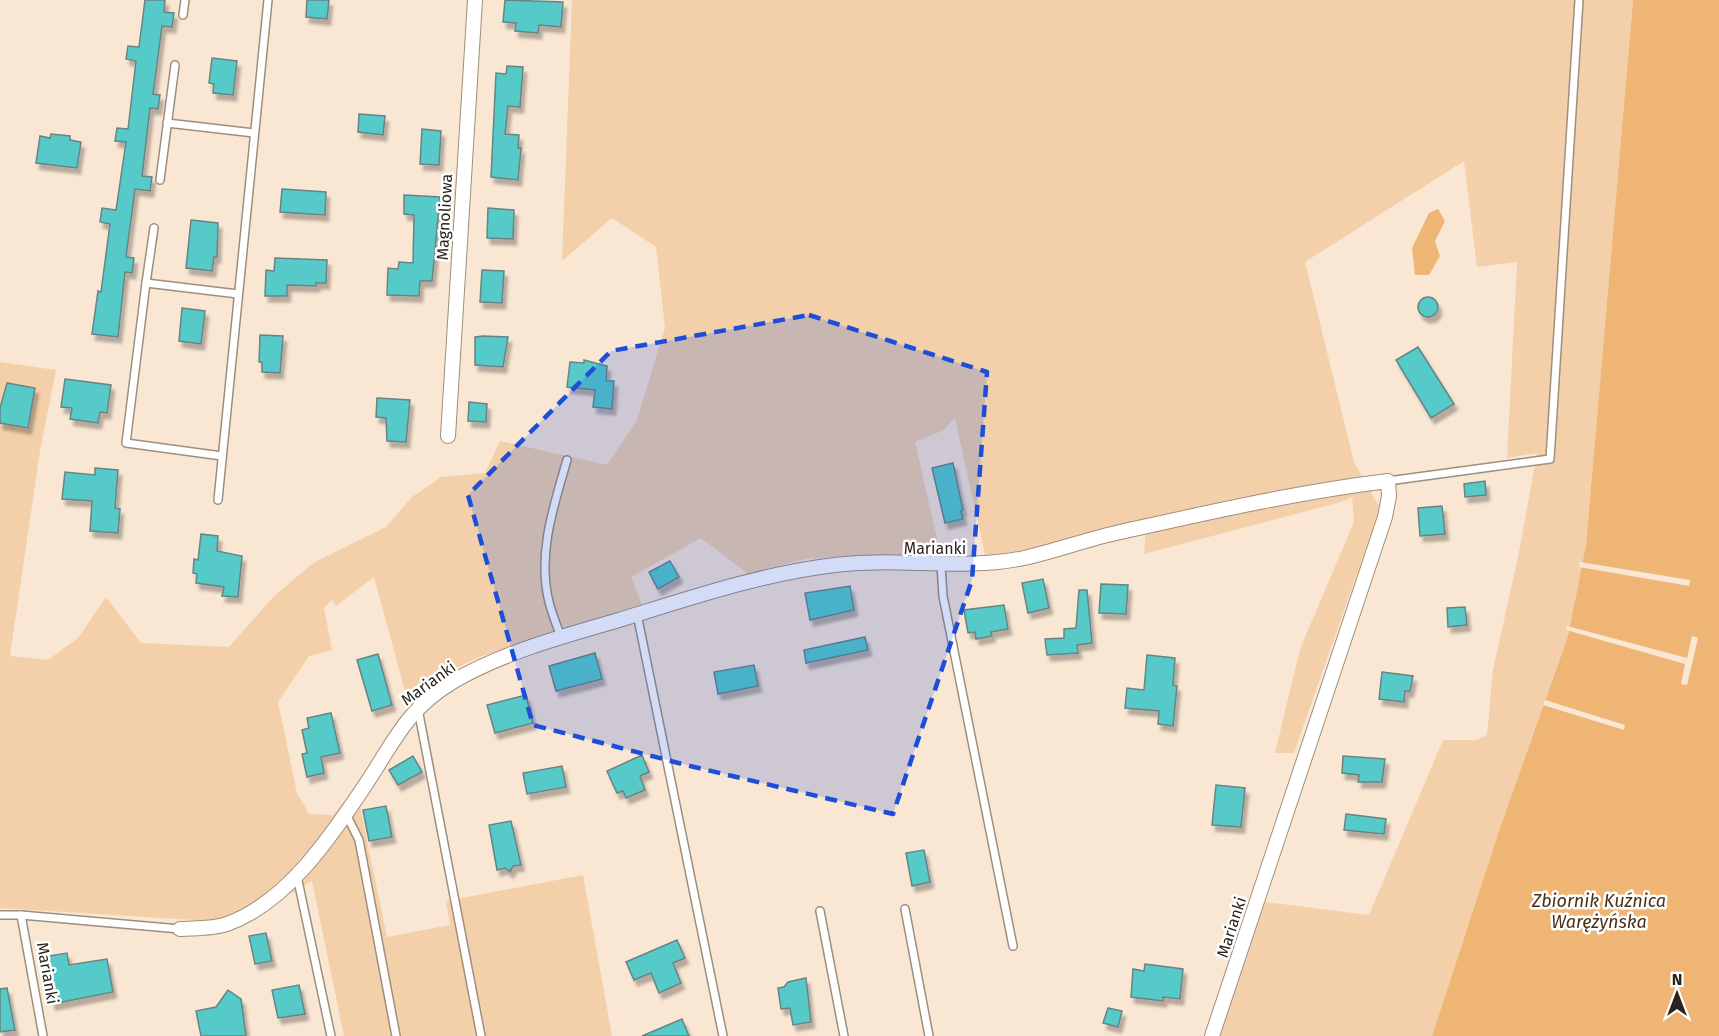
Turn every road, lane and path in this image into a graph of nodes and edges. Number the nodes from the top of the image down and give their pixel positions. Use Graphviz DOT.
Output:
graph roads {
  1 [pos="185,0"];
  2 [pos="268,0"];
  3 [pos="475,0"];
  4 [pos="1579,0"];
  5 [pos="183,15"];
  6 [pos="175,65"];
  7 [pos="167,123"];
  8 [pos="254,133"];
  9 [pos="160,180"];
  10 [pos="154,228"];
  11 [pos="146,283"];
  12 [pos="237,294"];
  13 [pos="448,436"];
  14 [pos="222,456"];
  15 [pos="567,460"];
  16 [pos="1388,481"];
  17 [pos="218,500"];
  18 [pos="941,565"];
  19 [pos="636,614"];
  20 [pos="561,637"];
  21 [pos="418,708"];
  22 [pos="345,812"];
  23 [pos="297,876"];
  24 [pos="905,909"];
  25 [pos="820,911"];
  26 [pos="0,915"];
  27 [pos="21,915"];
  28 [pos="180,929"];
  29 [pos="1013,945"];
  30 [pos="43,1036"];
  31 [pos="331,1036"];
  32 [pos="396,1036"];
  33 [pos="481,1036"];
  34 [pos="723,1036"];
  35 [pos="844,1036"];
  36 [pos="929,1036"];
  37 [pos="1212,1036"];
  1 -- 5 [label="lane"];
  2 -- 8 [label="lane"];
  3 -- 13 [label="street, Magnoliowa"];
  4 -- 16 [label="lane"];
  6 -- 7 [label="lane"];
  7 -- 8 [label="lane"];
  7 -- 9 [label="lane"];
  8 -- 12 [label="lane"];
  10 -- 11 [label="lane"];
  11 -- 12 [label="lane"];
  11 -- 14 [label="lane"];
  12 -- 14 [label="lane"];
  14 -- 17 [label="lane"];
  15 -- 20 [label="lane"];
  16 -- 18 [label="street, Marianki"];
  16 -- 37 [label="street, Marianki"];
  18 -- 19 [label="street, Marianki"];
  18 -- 29 [label="lane"];
  19 -- 20 [label="street, Marianki"];
  19 -- 34 [label="lane"];
  20 -- 21 [label="street, Marianki"];
  21 -- 22 [label="street, Marianki"];
  21 -- 33 [label="lane"];
  22 -- 23 [label="street, Marianki"];
  22 -- 32 [label="lane"];
  23 -- 28 [label="street, Marianki"];
  23 -- 31 [label="lane"];
  24 -- 36 [label="lane"];
  25 -- 35 [label="lane"];
  26 -- 27 [label="lane, Marianki"];
  27 -- 28 [label="lane, Marianki"];
  27 -- 30 [label="lane, Marianki"];
}
